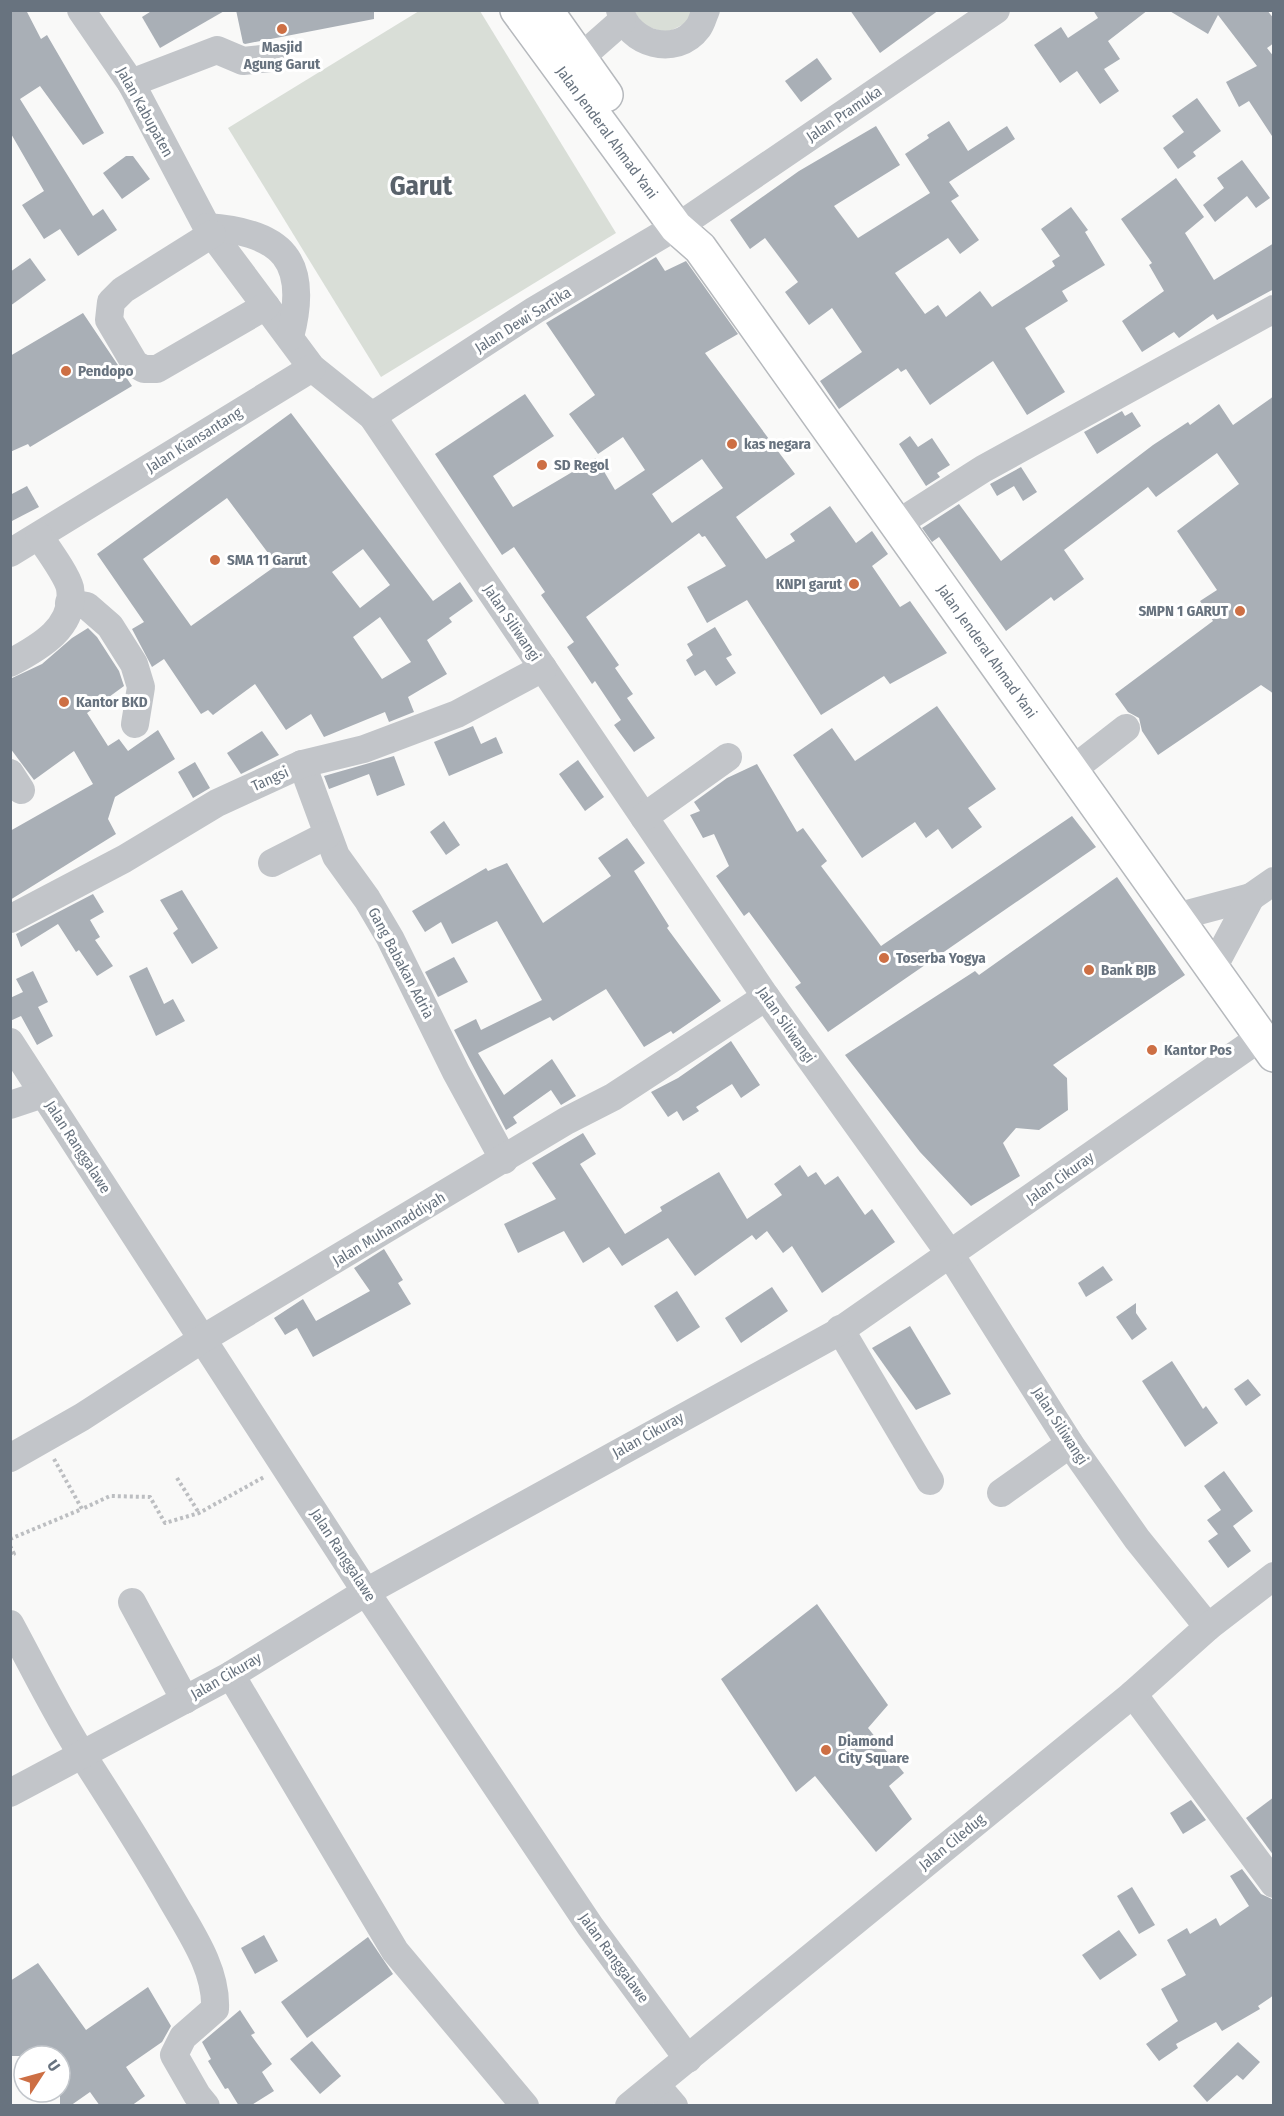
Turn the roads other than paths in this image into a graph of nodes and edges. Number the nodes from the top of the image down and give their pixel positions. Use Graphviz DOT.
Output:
graph roads {
  1 [pos="81,10"];
  2 [pos="517,10"];
  3 [pos="546,10"];
  4 [pos="706,10"];
  5 [pos="996,10"];
  6 [pos="621,16"];
  7 [pos="270,58"];
  8 [pos="580,58"];
  9 [pos="131,83"];
  10 [pos="684,222"];
  11 [pos="207,226"];
  12 [pos="266,306"];
  13 [pos="1274,309"];
  14 [pos="290,337"];
  15 [pos="312,368"];
  16 [pos="372,416"];
  17 [pos="897,524"];
  18 [pos="39,536"];
  19 [pos="10,553"];
  20 [pos="69,603"];
  21 [pos="10,663"];
  22 [pos="543,668"];
  23 [pos="135,724"];
  24 [pos="1126,728"];
  25 [pos="728,757"];
  26 [pos="302,764"];
  27 [pos="1072,771"];
  28 [pos="644,817"];
  29 [pos="327,835"];
  30 [pos="272,863"];
  31 [pos="1262,889"];
  32 [pos="1176,917"];
  33 [pos="10,919"];
  34 [pos="1213,968"];
  35 [pos="766,997"];
  36 [pos="10,1042"];
  37 [pos="1267,1046"];
  38 [pos="43,1094"];
  39 [pos="10,1105"];
  40 [pos="504,1161"];
  41 [pos="950,1254"];
  42 [pos="840,1329"];
  43 [pos="204,1338"];
  44 [pos="1070,1444"];
  45 [pos="10,1458"];
  46 [pos="930,1481"];
  47 [pos="1001,1493"];
  48 [pos="1273,1577"];
  49 [pos="366,1592"];
  50 [pos="132,1602"];
  51 [pos="10,1624"];
  52 [pos="1208,1627"];
  53 [pos="231,1675"];
  54 [pos="1133,1694"];
  55 [pos="185,1700"];
  56 [pos="82,1756"];
  57 [pos="10,1793"];
  58 [pos="1274,1884"];
  59 [pos="688,2059"];
  60 [pos="665,2095"];
  61 [pos="206,2106"];
  62 [pos="525,2106"];
  63 [pos="629,2106"];
  1 -- 9 [label="street, Jalan Kabupaten"];
  2 -- 10 [label="main road, Jalan Jenderal Ahmad Yani"];
  3 -- 8 [label="main road, Jalan Jenderal Ahmad Yani"];
  4 -- 6 [label="street"];
  5 -- 10 [label="street, Jalan Pramuka"];
  6 -- 8 [label="street"];
  7 -- 9 [label="street"];
  8 -- 10 [label="main road, Jalan Jenderal Ahmad Yani"];
  9 -- 11 [label="street, Jalan Kabupaten"];
  10 -- 16 [label="street, Jalan Dewi Sartika"];
  10 -- 17 [label="main road, Jalan Jenderal Ahmad Yani"];
  11 -- 12 [label="street, Jalan Kabupaten"];
  11 -- 12 [label="street"];
  11 -- 14 [label="street"];
  12 -- 14 [label="street, Jalan Kabupaten"];
  13 -- 17 [label="street"];
  14 -- 15 [label="street, Jalan Kabupaten"];
  15 -- 16 [label="street"];
  15 -- 18 [label="street, Jalan Kiansantang"];
  16 -- 22 [label="street, Jalan Siliwangi"];
  17 -- 27 [label="main road, Jalan Jenderal Ahmad Yani"];
  18 -- 19 [label="street, Jalan Kiansantang"];
  18 -- 20 [label="street"];
  20 -- 21 [label="street"];
  20 -- 23 [label="street"];
  22 -- 26 [label="street, Tangsi"];
  22 -- 28 [label="street, Jalan Siliwangi"];
  24 -- 27 [label="street"];
  25 -- 28 [label="street"];
  26 -- 29 [label="street, Gang Babakan Adria"];
  26 -- 33 [label="street, Tangsi"];
  27 -- 32 [label="main road, Jalan Jenderal Ahmad Yani"];
  28 -- 35 [label="street, Jalan Siliwangi"];
  29 -- 30 [label="street"];
  29 -- 40 [label="street, Gang Babakan Adria"];
  31 -- 32 [label="street"];
  31 -- 34 [label="street"];
  32 -- 34 [label="main road, Jalan Jenderal Ahmad Yani"];
  34 -- 37 [label="main road, Jalan Jenderal Ahmad Yani"];
  35 -- 40 [label="street, Jalan Muhamaddiyah"];
  35 -- 41 [label="street, Jalan Siliwangi"];
  36 -- 38 [label="street, Jalan Ranggalawe"];
  37 -- 41 [label="street, Jalan Cikuray"];
  38 -- 39 [label="street"];
  38 -- 43 [label="street, Jalan Ranggalawe"];
  40 -- 43 [label="street, Jalan Muhamaddiyah"];
  41 -- 42 [label="street, Jalan Cikuray"];
  41 -- 44 [label="street, Jalan Siliwangi"];
  42 -- 46 [label="street"];
  42 -- 49 [label="street, Jalan Cikuray"];
  43 -- 45 [label="street, Jalan Muhamaddiyah"];
  43 -- 49 [label="street, Jalan Ranggalawe"];
  44 -- 47 [label="street"];
  44 -- 52 [label="street, Jalan Siliwangi"];
  48 -- 52 [label="street, Jalan Ciledug"];
  49 -- 53 [label="street, Jalan Cikuray"];
  49 -- 59 [label="street, Jalan Ranggalawe"];
  50 -- 55 [label="street"];
  51 -- 56 [label="street"];
  52 -- 54 [label="street, Jalan Ciledug"];
  53 -- 55 [label="street, Jalan Cikuray"];
  53 -- 62 [label="street"];
  54 -- 58 [label="street"];
  54 -- 59 [label="street, Jalan Ciledug"];
  55 -- 56 [label="street, Jalan Cikuray"];
  56 -- 57 [label="street, Jalan Cikuray"];
  56 -- 61 [label="street"];
  59 -- 60 [label="street, Jalan Ciledug"];
  60 -- 63 [label="street, Jalan Ciledug"];
}
